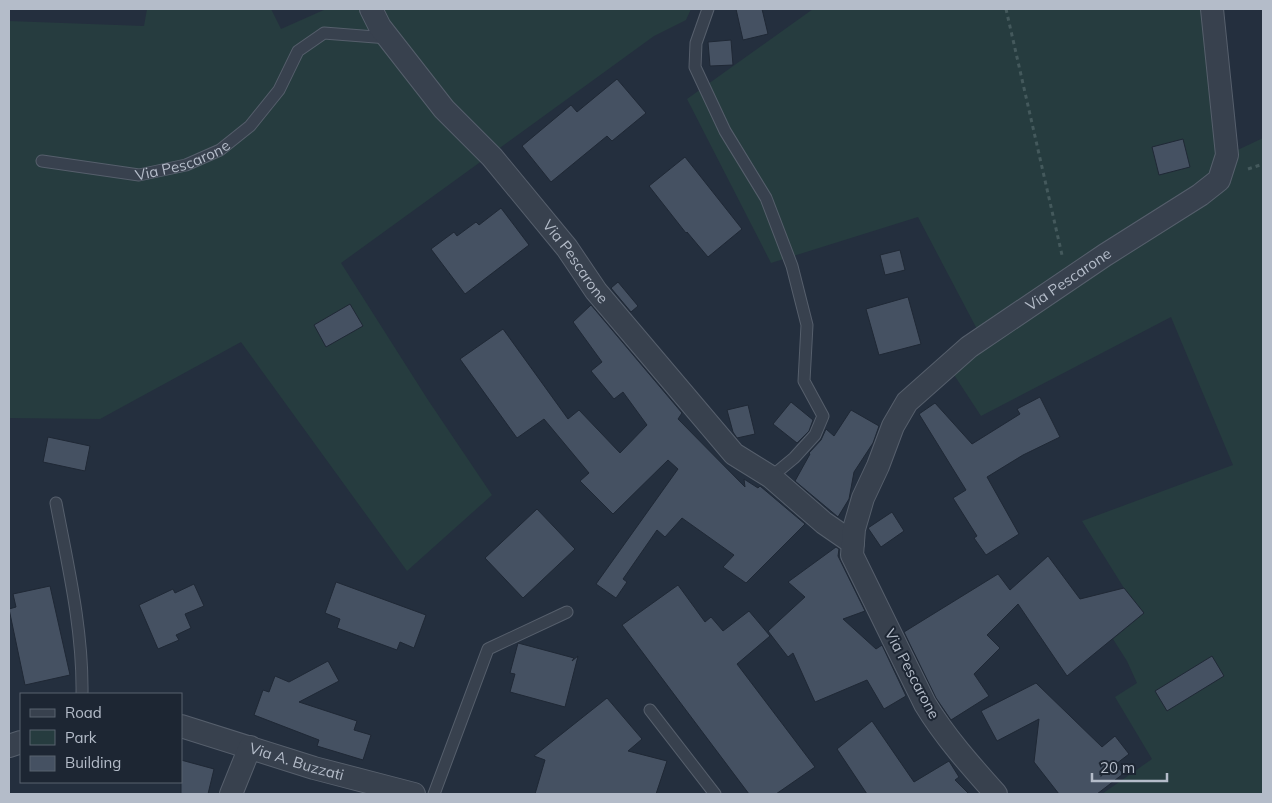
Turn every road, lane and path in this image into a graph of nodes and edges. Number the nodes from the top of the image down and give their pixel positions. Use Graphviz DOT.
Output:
graph roads {
  1 [pos="371,9"];
  2 [pos="708,9"];
  3 [pos="1006,9"];
  4 [pos="1212,9"];
  5 [pos="388,38"];
  6 [pos="42,161"];
  7 [pos="1069,280"];
  8 [pos="771,476"];
  9 [pos="56,503"];
  10 [pos="853,543"];
  11 [pos="567,612"];
  12 [pos="82,693"];
  13 [pos="650,710"];
  14 [pos="182,726"];
  15 [pos="250,747"];
  16 [pos="995,793"];
  17 [pos="231,794"];
  18 [pos="414,794"];
  19 [pos="434,794"];
  20 [pos="715,794"];
  1 -- 5 [label="street, Via Pescarone"];
  2 -- 8 [label="lane"];
  3 -- 7 [label="path"];
  4 -- 7 [label="street, Via Pescarone"];
  5 -- 6 [label="lane, Via Pescarone"];
  5 -- 8 [label="street, Via Pescarone"];
  7 -- 10 [label="street, Via Pescarone"];
  8 -- 10 [label="street, Via Pescarone"];
  9 -- 12 [label="lane"];
  10 -- 16 [label="street, Via Pescarone"];
  11 -- 19 [label="lane"];
  13 -- 20 [label="lane"];
  14 -- 15 [label="street, Via A. Buzzati"];
  15 -- 17 [label="street"];
  15 -- 18 [label="street, Via A. Buzzati"];
}
